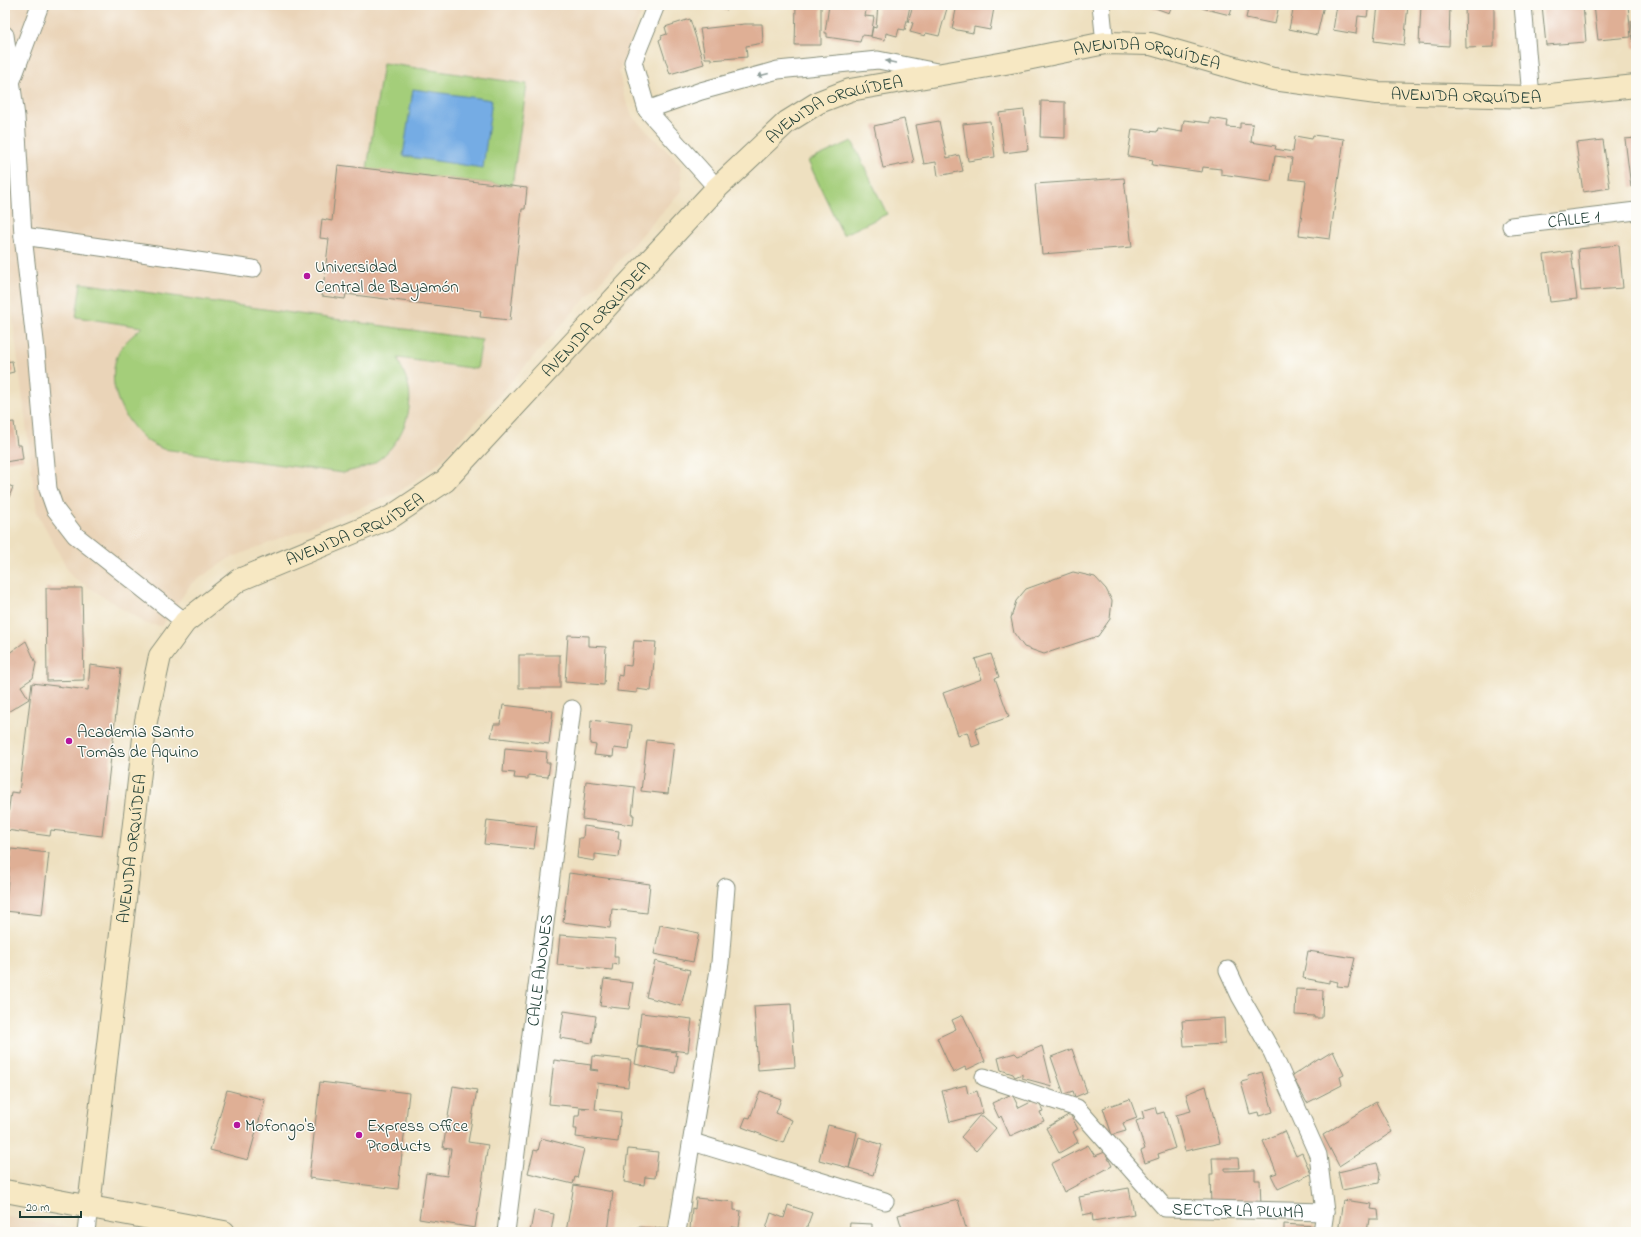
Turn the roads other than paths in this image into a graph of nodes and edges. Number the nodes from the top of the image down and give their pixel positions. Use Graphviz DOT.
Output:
graph roads {
  1 [pos="40,5"];
  2 [pos="656,5"];
  3 [pos="1101,5"];
  4 [pos="1523,5"];
  5 [pos="5,35"];
  6 [pos="1105,42"];
  7 [pos="943,74"];
  8 [pos="11,83"];
  9 [pos="1636,86"];
  10 [pos="1531,97"];
  11 [pos="647,110"];
  12 [pos="717,188"];
  13 [pos="1636,211"];
  14 [pos="1511,226"];
  15 [pos="23,236"];
  16 [pos="253,269"];
  17 [pos="185,622"];
  18 [pos="572,709"];
  19 [pos="726,887"];
  20 [pos="1228,970"];
  21 [pos="984,1077"];
  22 [pos="693,1142"];
  23 [pos="5,1191"];
  24 [pos="885,1201"];
  25 [pos="89,1206"];
  26 [pos="1325,1212"];
  27 [pos="86,1232"];
  28 [pos="224,1232"];
  29 [pos="506,1232"];
  30 [pos="678,1232"];
  31 [pos="1322,1232"];
  1 -- 8 [label="street"];
  2 -- 11 [label="street"];
  3 -- 6 [label="street"];
  4 -- 10 [label="street"];
  5 -- 8 [label="street"];
  6 -- 7 [label="street, AVENIDA ORQUÍDEA"];
  6 -- 10 [label="street, AVENIDA ORQUÍDEA"];
  7 -- 11 [label="street, one-way"];
  7 -- 12 [label="street, AVENIDA ORQUÍDEA"];
  8 -- 15 [label="street"];
  9 -- 10 [label="street, AVENIDA ORQUÍDEA"];
  11 -- 12 [label="street"];
  12 -- 17 [label="street, AVENIDA ORQUÍDEA"];
  13 -- 14 [label="street, CALLE 1"];
  15 -- 16 [label="street"];
  15 -- 17 [label="street"];
  17 -- 25 [label="street, AVENIDA ORQUÍDEA"];
  18 -- 29 [label="street, CALLE ANONES"];
  19 -- 22 [label="street"];
  20 -- 26 [label="street, SECTOR LA PLUMA"];
  21 -- 26 [label="street, SECTOR LA PLUMA"];
  22 -- 24 [label="street"];
  22 -- 30 [label="street"];
  23 -- 25 [label="street"];
  25 -- 27 [label="street, AVENIDA ORQUÍDEA"];
  25 -- 28 [label="street"];
  26 -- 31 [label="street, SECTOR LA PLUMA"];
}
